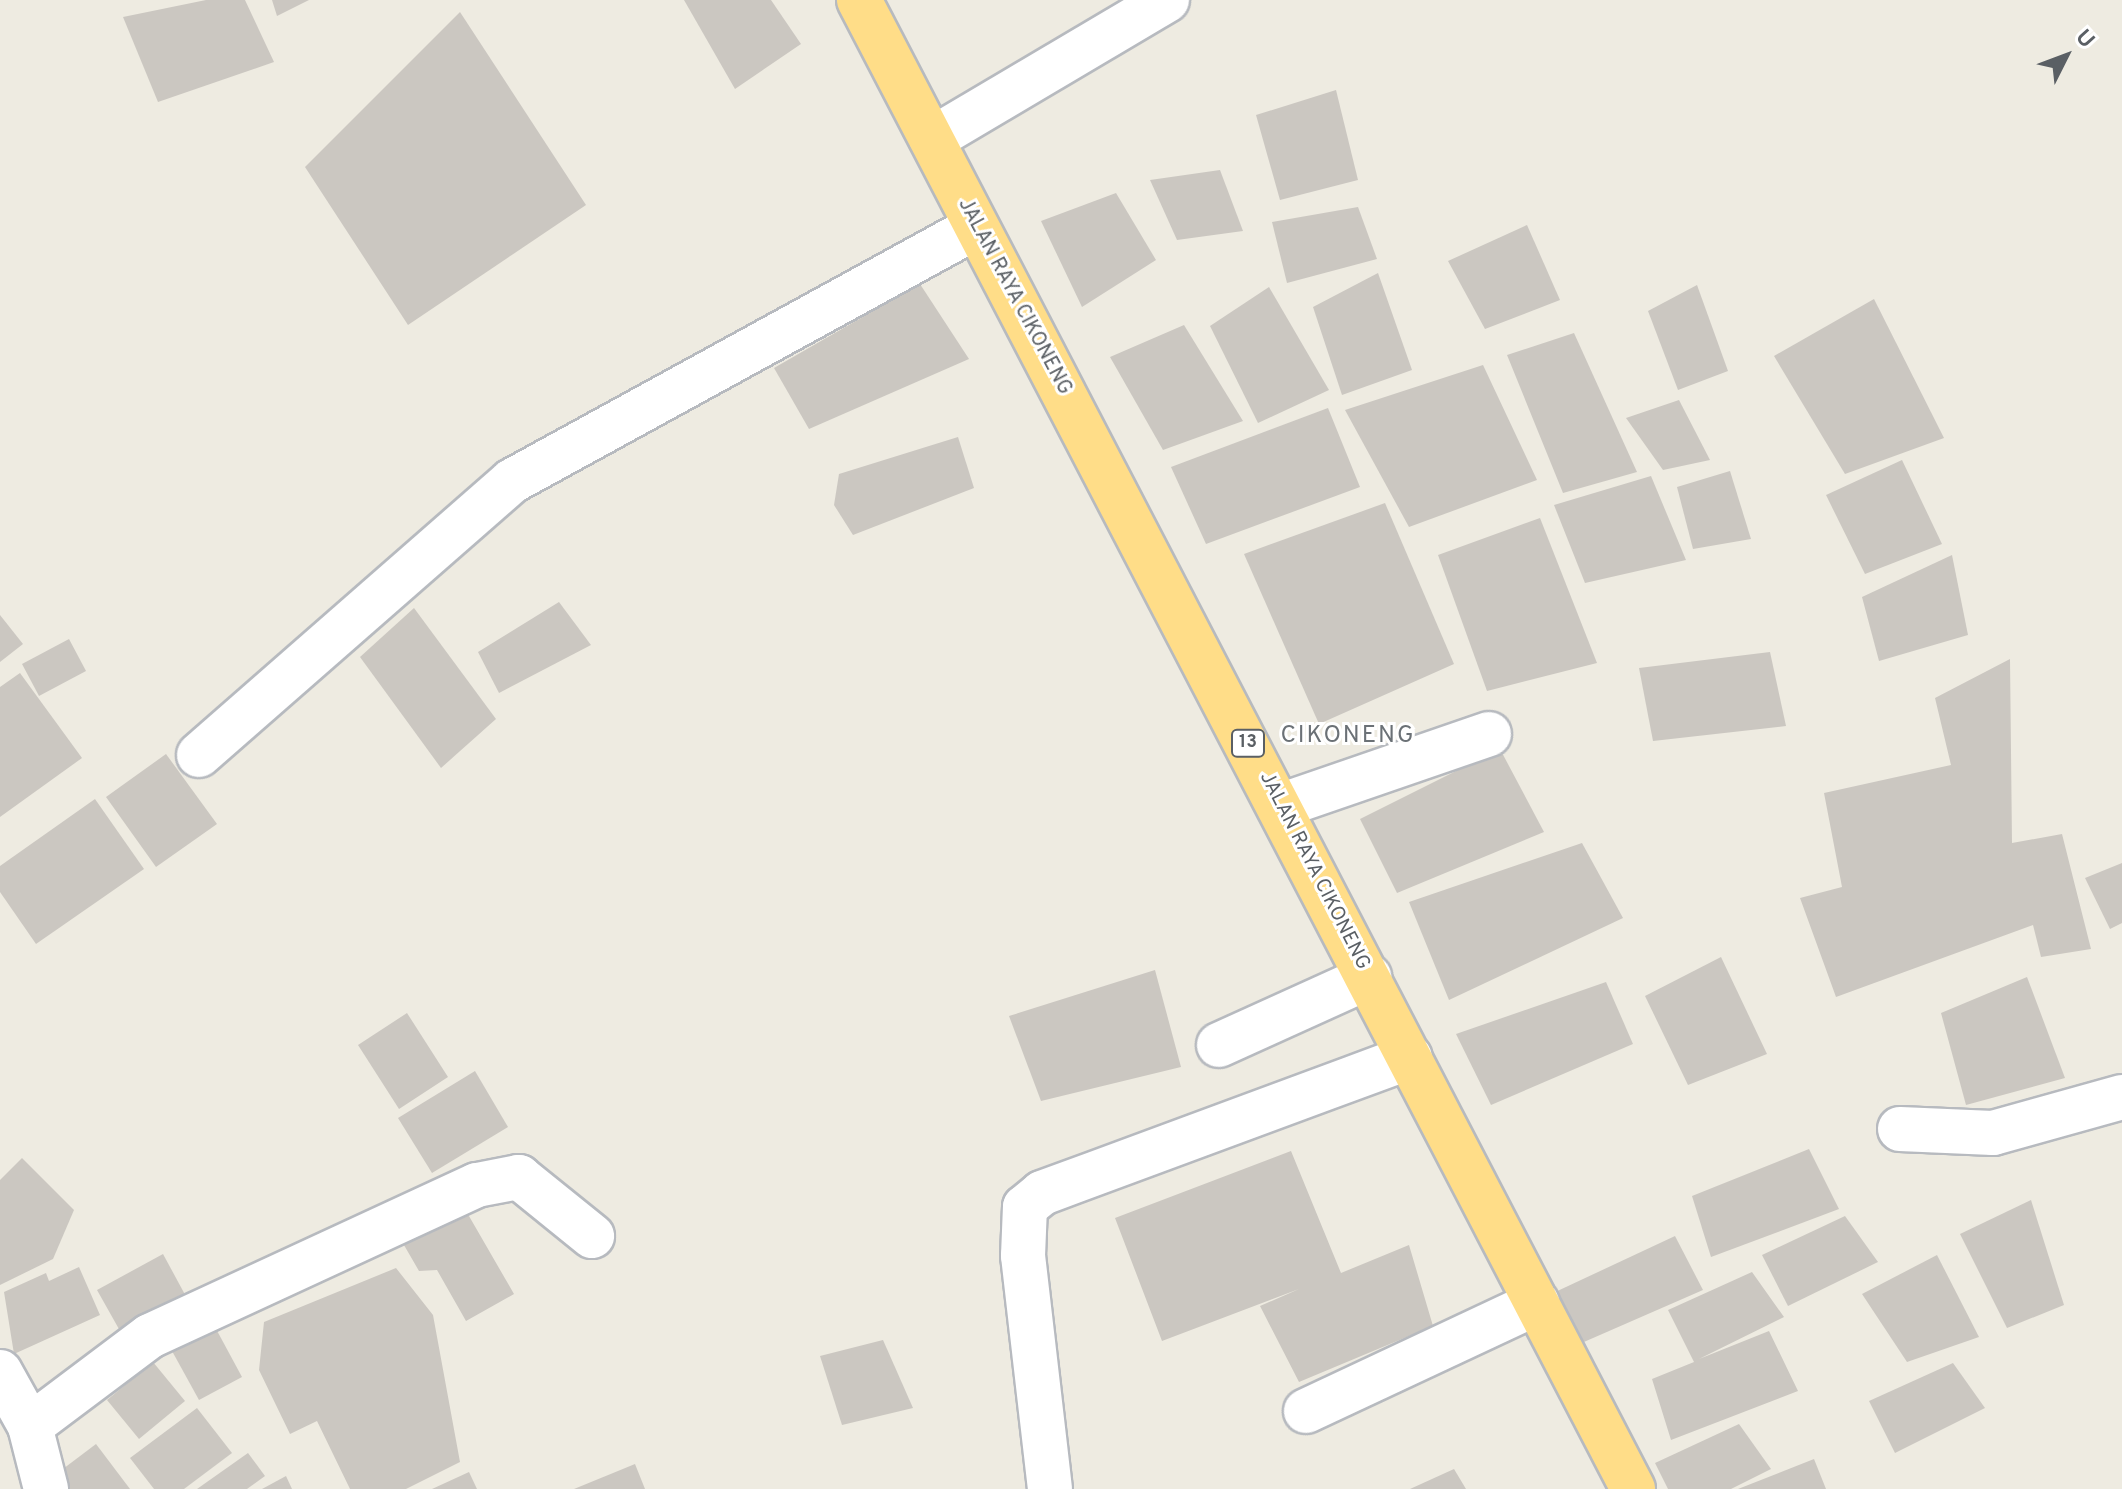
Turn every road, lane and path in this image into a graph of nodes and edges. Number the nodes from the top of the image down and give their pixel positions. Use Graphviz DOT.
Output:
graph roads {
  1 [pos="859,0"];
  2 [pos="1167,0"];
  3 [pos="932,139"];
  4 [pos="976,227"];
  5 [pos="1489,734"];
  6 [pos="199,755"];
  7 [pos="1280,806"];
  8 [pos="1369,977"];
  9 [pos="1219,1045"];
  10 [pos="1410,1057"];
  11 [pos="2122,1097"];
  12 [pos="1900,1129"];
  13 [pos="592,1236"];
  14 [pos="1537,1303"];
  15 [pos="0,1372"];
  16 [pos="1306,1411"];
  17 [pos="30,1426"];
  18 [pos="46,1489"];
  19 [pos="1050,1489"];
  20 [pos="1633,1489"];
  1 -- 3 [label="highway, JALAN RAYA CIKONENG / 13"];
  2 -- 3 [label="street"];
  3 -- 4 [label="highway, JALAN RAYA CIKONENG / 13"];
  4 -- 6 [label="street"];
  4 -- 7 [label="highway, JALAN RAYA CIKONENG / 13"];
  5 -- 7 [label="street"];
  7 -- 8 [label="highway, JALAN RAYA CIKONENG / 13"];
  8 -- 9 [label="street"];
  8 -- 10 [label="highway, JALAN RAYA CIKONENG / 13"];
  10 -- 14 [label="highway, JALAN RAYA CIKONENG / 13"];
  10 -- 19 [label="street"];
  11 -- 12 [label="street"];
  13 -- 17 [label="street"];
  14 -- 16 [label="street"];
  14 -- 20 [label="highway, JALAN RAYA CIKONENG / 13"];
  15 -- 17 [label="street"];
  17 -- 18 [label="street"];
}
